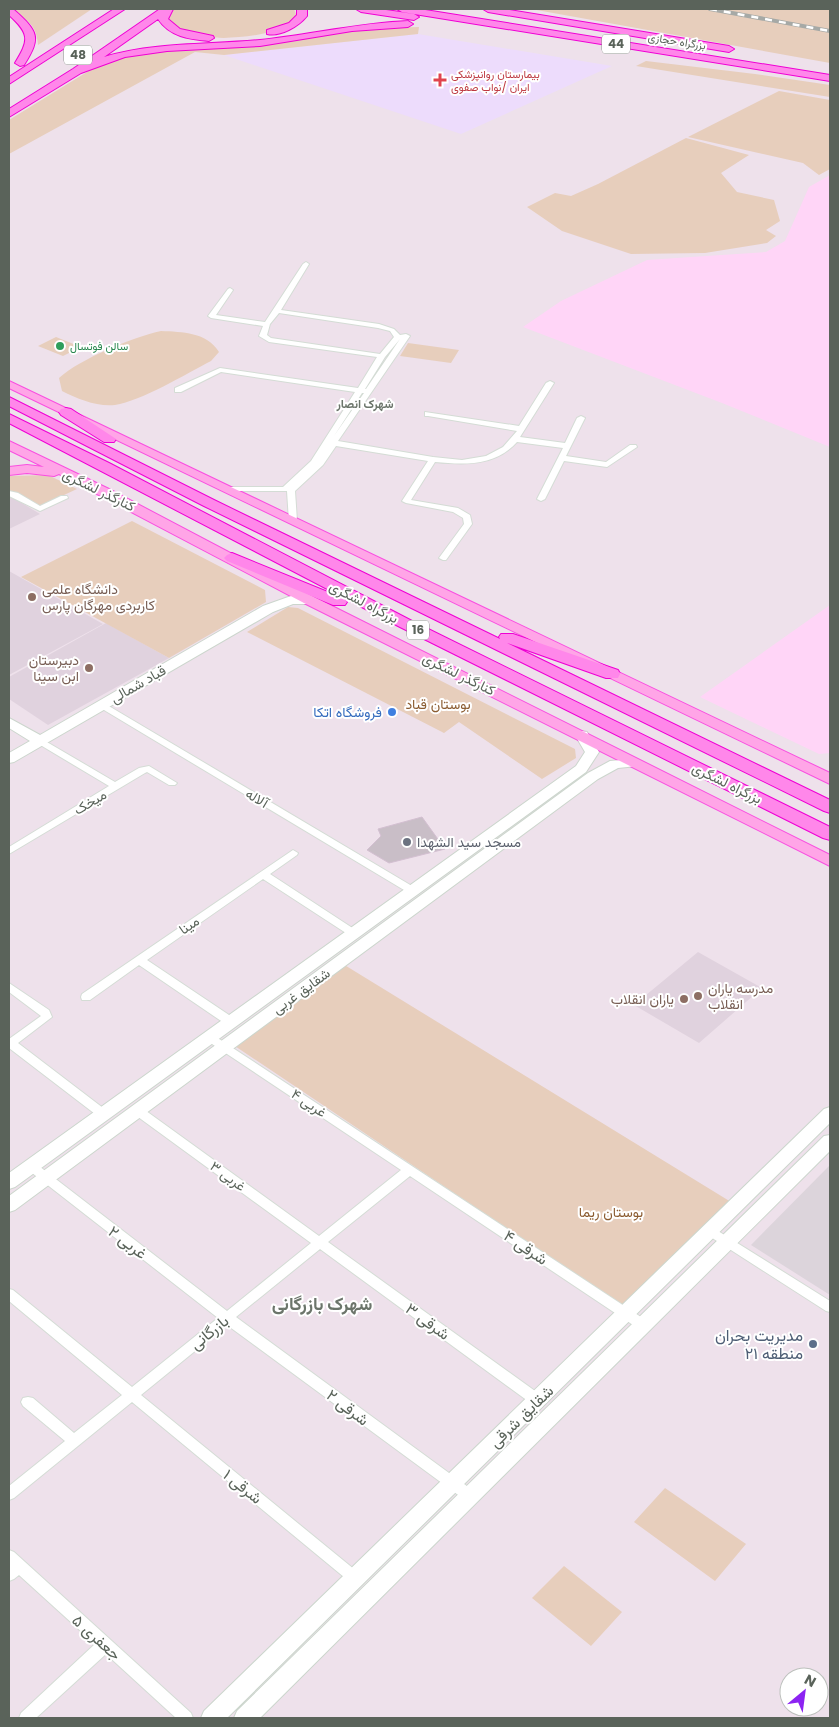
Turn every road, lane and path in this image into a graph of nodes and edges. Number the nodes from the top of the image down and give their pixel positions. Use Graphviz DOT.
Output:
graph roads {
  1 [pos="120,9"];
  2 [pos="167,9"];
  3 [pos="302,9"];
  4 [pos="361,9"];
  5 [pos="402,9"];
  6 [pos="447,9"];
  7 [pos="491,9"];
  8 [pos="9,10"];
  9 [pos="94,14"];
  10 [pos="142,26"];
  11 [pos="490,30"];
  12 [pos="89,50"];
  13 [pos="769,58"];
  14 [pos="24,65"];
  15 [pos="9,69"];
  16 [pos="830,69"];
  17 [pos="77,71"];
  18 [pos="788,72"];
  19 [pos="830,78"];
  20 [pos="9,81"];
  21 [pos="9,114"];
  22 [pos="306,264"];
  23 [pos="230,290"];
  24 [pos="277,311"];
  25 [pos="267,324"];
  26 [pos="398,337"];
  27 [pos="382,356"];
  28 [pos="550,383"];
  29 [pos="9,384"];
  30 [pos="178,390"];
  31 [pos="365,391"];
  32 [pos="9,401"];
  33 [pos="66,412"];
  34 [pos="428,414"];
  35 [pos="9,418"];
  36 [pos="581,418"];
  37 [pos="521,429"];
  38 [pos="514,439"];
  39 [pos="331,442"];
  40 [pos="9,446"];
  41 [pos="567,446"];
  42 [pos="633,447"];
  43 [pos="561,458"];
  44 [pos="433,459"];
  45 [pos="9,471"];
  46 [pos="66,474"];
  47 [pos="227,490"];
  48 [pos="9,493"];
  49 [pos="64,498"];
  50 [pos="541,499"];
  51 [pos="209,503"];
  52 [pos="293,521"];
  53 [pos="232,558"];
  54 [pos="443,558"];
  55 [pos="276,582"];
  56 [pos="309,600"];
  57 [pos="423,608"];
  58 [pos="268,609"];
  59 [pos="498,670"];
  60 [pos="612,674"];
  61 [pos="102,704"];
  62 [pos="9,722"];
  63 [pos="582,735"];
  64 [pos="40,741"];
  65 [pos="9,759"];
  66 [pos="632,763"];
  67 [pos="802,766"];
  68 [pos="830,768"];
  69 [pos="587,772"];
  70 [pos="830,779"];
  71 [pos="172,783"];
  72 [pos="115,786"];
  73 [pos="830,807"];
  74 [pos="830,834"];
  75 [pos="9,851"];
  76 [pos="293,853"];
  77 [pos="830,861"];
  78 [pos="463,863"];
  79 [pos="263,874"];
  80 [pos="413,890"];
  81 [pos="353,933"];
  82 [pos="139,960"];
  83 [pos="9,987"];
  84 [pos="86,997"];
  85 [pos="231,1022"];
  86 [pos="210,1037"];
  87 [pos="10,1044"];
  88 [pos="224,1047"];
  89 [pos="138,1111"];
  90 [pos="830,1113"];
  91 [pos="103,1114"];
  92 [pos="830,1141"];
  93 [pos="31,1166"];
  94 [pos="409,1170"];
  95 [pos="45,1179"];
  96 [pos="9,1182"];
  97 [pos="9,1205"];
  98 [pos="710,1231"];
  99 [pos="727,1241"];
  100 [pos="319,1242"];
  101 [pos="9,1294"];
  102 [pos="830,1307"];
  103 [pos="626,1314"];
  104 [pos="226,1317"];
  105 [pos="643,1325"];
  106 [pos="131,1394"];
  107 [pos="537,1400"];
  108 [pos="28,1402"];
  109 [pos="74,1440"];
  110 [pos="452,1484"];
  111 [pos="9,1494"];
  112 [pos="470,1496"];
  113 [pos="12,1566"];
  114 [pos="355,1578"];
  115 [pos="106,1645"];
  116 [pos="26,1718"];
  117 [pos="186,1718"];
  118 [pos="212,1718"];
  119 [pos="245,1718"];
  1 -- 14 [label="highway, 48"];
  2 -- 3 [label="highway"];
  2 -- 10 [label="highway"];
  4 -- 11 [label="highway"];
  5 -- 18 [label="highway, بزرگراه حجازی / 44"];
  6 -- 13 [label="highway, بزرگراه حجازی / 44"];
  7 -- 13 [label="highway"];
  8 -- 14 [label="highway"];
  9 -- 14 [label="highway"];
  10 -- 12 [label="highway"];
  10 -- 17 [label="highway"];
  11 -- 17 [label="highway"];
  11 -- 18 [label="highway"];
  13 -- 16 [label="highway, بزرگراه حجازی / 44"];
  14 -- 15 [label="highway"];
  14 -- 20 [label="highway, 48"];
  17 -- 21 [label="highway"];
  18 -- 19 [label="highway, بزرگراه حجازی / 44"];
  22 -- 24 [label="street"];
  23 -- 25 [label="street"];
  24 -- 25 [label="street"];
  24 -- 26 [label="street"];
  25 -- 27 [label="street"];
  26 -- 27 [label="street"];
  26 -- 31 [label="street"];
  27 -- 31 [label="street"];
  28 -- 37 [label="street"];
  29 -- 33 [label="main road"];
  30 -- 31 [label="street"];
  31 -- 39 [label="street"];
  32 -- 51 [label="highway, بزرگراه لشگری / 16"];
  33 -- 47 [label="main road"];
  33 -- 51 [label="highway"];
  34 -- 37 [label="street"];
  35 -- 59 [label="highway, بزرگراه لشگری / 16"];
  36 -- 41 [label="street"];
  37 -- 38 [label="street"];
  38 -- 41 [label="street"];
  38 -- 44 [label="street"];
  39 -- 44 [label="street"];
  39 -- 47 [label="street"];
  39 -- 52 [label="street"];
  40 -- 46 [label="main road, کنارگذر لشگری"];
  41 -- 43 [label="street"];
  42 -- 43 [label="street"];
  43 -- 50 [label="street"];
  44 -- 54 [label="street"];
  45 -- 46 [label="main road"];
  46 -- 53 [label="main road, کنارگذر لشگری"];
  47 -- 52 [label="main road"];
  48 -- 49 [label="street"];
  51 -- 57 [label="highway, بزرگراه لشگری / 16"];
  52 -- 60 [label="main road"];
  53 -- 55 [label="main road, کنارگذر لشگری"];
  53 -- 59 [label="highway"];
  55 -- 56 [label="main road, کنارگذر لشگری"];
  55 -- 58 [label="street"];
  56 -- 58 [label="street, قباد شمالی"];
  56 -- 63 [label="main road, کنارگذر لشگری"];
  57 -- 60 [label="highway"];
  57 -- 73 [label="highway, بزرگراه لشگری / 16"];
  58 -- 61 [label="street, قباد شمالی"];
  59 -- 74 [label="highway, بزرگراه لشگری / 16"];
  60 -- 67 [label="main road"];
  61 -- 64 [label="street, قباد شمالی"];
  61 -- 80 [label="street, آلاله"];
  62 -- 64 [label="street"];
  63 -- 66 [label="main road, کنارگذر لشگری"];
  63 -- 69 [label="street"];
  64 -- 65 [label="street, قباد شمالی"];
  64 -- 72 [label="street"];
  66 -- 69 [label="street, شقایق غربی"];
  66 -- 77 [label="main road, کنارگذر لشگری"];
  67 -- 68 [label="main road"];
  67 -- 70 [label="main road"];
  69 -- 78 [label="street, شقایق غربی"];
  71 -- 72 [label="street, میخک"];
  72 -- 75 [label="street, میخک"];
  76 -- 79 [label="street, مینا"];
  78 -- 80 [label="street, شقایق غربی"];
  78 -- 88 [label="street, شقایق غربی"];
  79 -- 81 [label="street"];
  79 -- 82 [label="street, مینا"];
  80 -- 81 [label="street, شقایق غربی"];
  81 -- 85 [label="street, شقایق غربی"];
  82 -- 84 [label="street, مینا"];
  82 -- 85 [label="street"];
  83 -- 87 [label="street"];
  85 -- 86 [label="street, شقایق غربی"];
  86 -- 88 [label="street, ۴ غربی"];
  86 -- 91 [label="street, شقایق غربی"];
  87 -- 91 [label="street"];
  88 -- 89 [label="street, شقایق غربی"];
  88 -- 94 [label="street, ۴ غربی"];
  89 -- 95 [label="street, شقایق غربی"];
  89 -- 100 [label="street, ۳ غربی"];
  90 -- 98 [label="street, شقایق شرقی"];
  91 -- 93 [label="street, شقایق غربی"];
  92 -- 99 [label="street, شقایق شرقی"];
  93 -- 95 [label="street, ۲ غربی"];
  93 -- 96 [label="street, شقایق غربی"];
  94 -- 100 [label="street, بازرگانی"];
  94 -- 103 [label="street, ۴ شرقی"];
  95 -- 97 [label="street, شقایق غربی"];
  95 -- 104 [label="street, ۲ غربی"];
  98 -- 99 [label="street"];
  98 -- 103 [label="street, شقایق شرقی"];
  99 -- 102 [label="street"];
  99 -- 105 [label="street, شقایق شرقی"];
  100 -- 104 [label="street, بازرگانی"];
  100 -- 107 [label="street, ۳ شرقی"];
  101 -- 106 [label="street, ۱ شرقی"];
  103 -- 105 [label="street, ۴ شرقی"];
  103 -- 107 [label="street, شقایق شرقی"];
  104 -- 106 [label="street, بازرگانی"];
  104 -- 110 [label="street, ۲ شرقی"];
  105 -- 112 [label="street, شقایق شرقی"];
  106 -- 109 [label="street, بازرگانی"];
  106 -- 114 [label="street, ۱ شرقی"];
  107 -- 110 [label="street, شقایق شرقی"];
  108 -- 109 [label="street"];
  109 -- 111 [label="street, بازرگانی"];
  110 -- 112 [label="street, ۲ شرقی"];
  110 -- 114 [label="street, شقایق شرقی"];
  112 -- 119 [label="street, شقایق شرقی"];
  113 -- 115 [label="street, جعفری ۵"];
  114 -- 118 [label="street, شقایق شرقی"];
  115 -- 116 [label="street"];
  115 -- 117 [label="street, جعفری ۵"];
}
